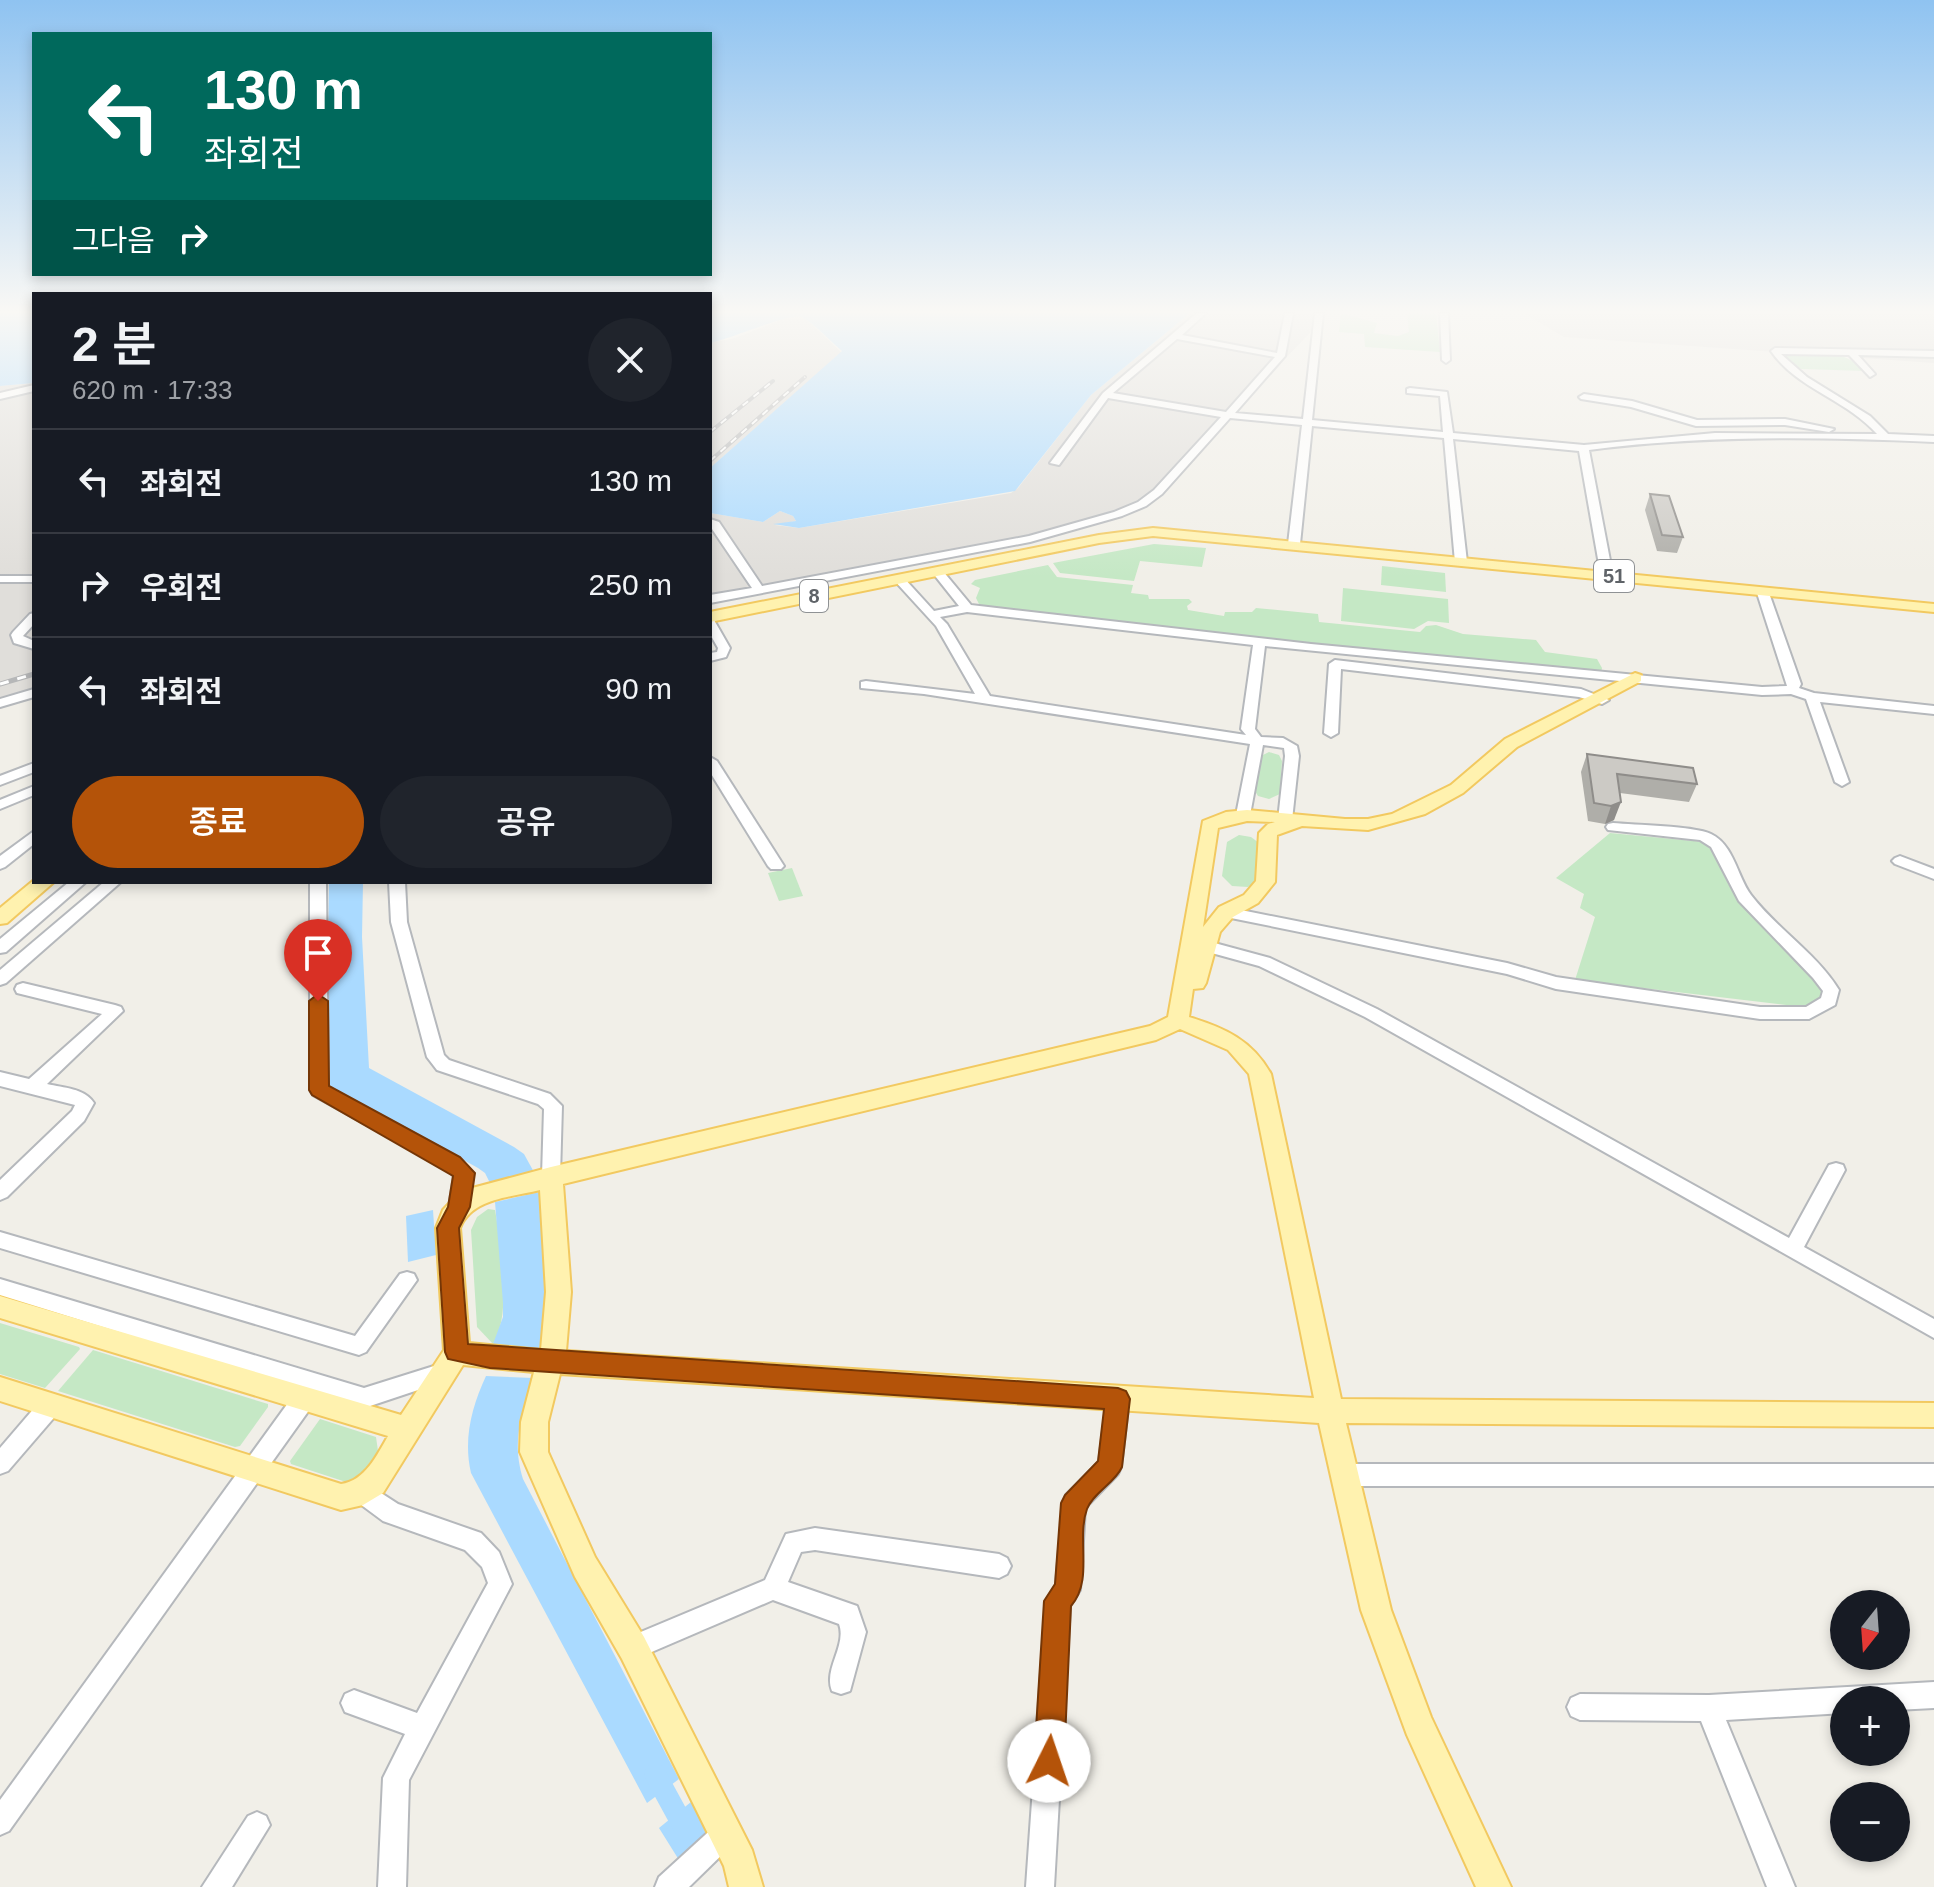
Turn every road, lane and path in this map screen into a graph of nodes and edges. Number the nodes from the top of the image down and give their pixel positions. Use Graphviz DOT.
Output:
graph roads {
  1 [pos="1101,401"];
  2 [pos="1143,401"];
  3 [pos="1241,401"];
  4 [pos="1309,401"];
  5 [pos="1445,401"];
  6 [pos="1612,401"];
  7 [pos="1841,401"];
  8 [pos="1228,415"];
  9 [pos="1306,424"];
  10 [pos="1449,436"];
  11 [pos="1845,436"];
  12 [pos="1885,437"];
  13 [pos="1934,439"];
  14 [pos="1584,448"];
  15 [pos="1055,463"];
  16 [pos="712,523"];
  17 [pos="1294,544"];
  18 [pos="1461,562"];
  19 [pos="938,572"];
  20 [pos="918,575"];
  21 [pos="1607,576"];
  22 [pos="0,579"];
  23 [pos="32,579"];
  24 [pos="899,579"];
  25 [pos="759,590"];
  26 [pos="1763,593"];
  27 [pos="712,599"];
  28 [pos="967,608"];
  29 [pos="1934,608"];
  30 [pos="931,615"];
  31 [pos="32,619"];
  32 [pos="712,620"];
  33 [pos="712,624"];
  34 [pos="1260,641"];
  35 [pos="32,644"];
  36 [pos="712,656"];
  37 [pos="1635,678"];
  38 [pos="866,685"];
  39 [pos="1792,690"];
  40 [pos="32,694"];
  41 [pos="1812,697"];
  42 [pos="1602,700"];
  43 [pos="986,701"];
  44 [pos="0,703"];
  45 [pos="1934,710"];
  46 [pos="1331,733"];
  47 [pos="1257,741"];
  48 [pos="712,764"];
  49 [pos="32,768"];
  50 [pos="2,780"];
  51 [pos="1842,782"];
  52 [pos="28,793"];
  53 [pos="0,805"];
  54 [pos="1243,815"];
  55 [pos="1294,821"];
  56 [pos="1613,827"];
  57 [pos="32,838"];
  58 [pos="1900,861"];
  59 [pos="0,864"];
  60 [pos="776,866"];
  61 [pos="1934,874"];
  62 [pos="42,884"];
  63 [pos="76,884"];
  64 [pos="111,884"];
  65 [pos="318,884"];
  66 [pos="397,884"];
  67 [pos="1226,912"];
  68 [pos="0,918"];
  69 [pos="1199,943"];
  70 [pos="0,948"];
  71 [pos="0,979"];
  72 [pos="23,989"];
  73 [pos="1179,1018"];
  74 [pos="0,1079"];
  75 [pos="32,1087"];
  76 [pos="1836,1170"];
  77 [pos="542,1179"];
  78 [pos="0,1192"];
  79 [pos="459,1207"];
  80 [pos="0,1240"];
  81 [pos="1793,1249"];
  82 [pos="407,1280"];
  83 [pos="0,1287"];
  84 [pos="0,1307"];
  85 [pos="1934,1329"];
  86 [pos="457,1352"];
  87 [pos="545,1361"];
  88 [pos="434,1375"];
  89 [pos="0,1389"];
  90 [pos="304,1399"];
  91 [pos="1118,1399"];
  92 [pos="50,1406"];
  93 [pos="1330,1411"];
  94 [pos="1934,1415"];
  95 [pos="407,1429"];
  96 [pos="0,1464"];
  97 [pos="255,1470"];
  98 [pos="1344,1475"];
  99 [pos="1934,1475"];
  100 [pos="364,1493"];
  101 [pos="999,1566"];
  102 [pos="773,1588"];
  103 [pos="633,1648"];
  104 [pos="841,1682"];
  105 [pos="1934,1695"];
  106 [pos="354,1703"];
  107 [pos="1580,1707"];
  108 [pos="1709,1708"];
  109 [pos="423,1728"];
  110 [pos="0,1822"];
  111 [pos="257,1825"];
  112 [pos="718,1840"];
  113 [pos="672,1884"];
  114 [pos="216,1887"];
  115 [pos="392,1887"];
  116 [pos="746,1887"];
  117 [pos="1040,1887"];
  118 [pos="1494,1887"];
  119 [pos="1781,1887"];
  1 -- 15 [label="street"];
  2 -- 8 [label="street"];
  3 -- 8 [label="street"];
  4 -- 9 [label="street"];
  5 -- 10 [label="street"];
  6 -- 11 [label="street"];
  7 -- 12 [label="street"];
  8 -- 9 [label="street"];
  8 -- 25 [label="street"];
  9 -- 10 [label="street"];
  9 -- 17 [label="street"];
  10 -- 14 [label="street"];
  10 -- 18 [label="street"];
  11 -- 12 [label="street"];
  11 -- 14 [label="street"];
  12 -- 13 [label="street"];
  14 -- 21 [label="street"];
  16 -- 25 [label="street"];
  17 -- 18 [label="main road, 51"];
  17 -- 19 [label="main road, 51"];
  18 -- 21 [label="main road, 51"];
  19 -- 20 [label="main road, 51"];
  19 -- 28 [label="street"];
  20 -- 24 [label="main road, 8"];
  21 -- 26 [label="main road, 51"];
  22 -- 23 [label="street"];
  24 -- 30 [label="street"];
  24 -- 32 [label="main road, 8"];
  25 -- 27 [label="street"];
  26 -- 29 [label="main road, 51"];
  26 -- 39 [label="street"];
  28 -- 30 [label="street"];
  28 -- 34 [label="street"];
  30 -- 43 [label="street"];
  31 -- 35 [label="street"];
  33 -- 36 [label="street"];
  34 -- 37 [label="street"];
  34 -- 47 [label="street"];
  37 -- 39 [label="street"];
  37 -- 42 [label="main road"];
  38 -- 43 [label="street"];
  39 -- 41 [label="street"];
  40 -- 44 [label="street"];
  41 -- 45 [label="street"];
  41 -- 51 [label="street"];
  42 -- 46 [label="street"];
  42 -- 55 [label="main road"];
  43 -- 47 [label="street"];
  47 -- 54 [label="street"];
  47 -- 55 [label="street"];
  48 -- 60 [label="street"];
  49 -- 50 [label="street"];
  50 -- 52 [label="street"];
  52 -- 53 [label="street"];
  54 -- 55 [label="main road"];
  54 -- 69 [label="main road"];
  55 -- 67 [label="main road"];
  56 -- 67 [label="street"];
  57 -- 59 [label="street"];
  58 -- 61 [label="street"];
  62 -- 68 [label="main road"];
  63 -- 70 [label="street"];
  64 -- 71 [label="street"];
  65 -- 79 [label="street"];
  66 -- 77 [label="street"];
  67 -- 69 [label="main road"];
  69 -- 73 [label="main road"];
  69 -- 81 [label="street"];
  72 -- 75 [label="street"];
  73 -- 77 [label="main road"];
  73 -- 93 [label="main road"];
  74 -- 75 [label="street"];
  75 -- 78 [label="street"];
  76 -- 81 [label="street"];
  77 -- 79 [label="main road"];
  77 -- 87 [label="main road"];
  79 -- 86 [label="main road"];
  80 -- 82 [label="street"];
  81 -- 85 [label="street"];
  83 -- 88 [label="street"];
  84 -- 90 [label="main road"];
  86 -- 87 [label="main road"];
  86 -- 95 [label="main road"];
  87 -- 91 [label="main road"];
  87 -- 103 [label="main road"];
  89 -- 92 [label="main road"];
  90 -- 95 [label="main road"];
  90 -- 97 [label="street"];
  91 -- 93 [label="main road"];
  91 -- 117 [label="street"];
  92 -- 96 [label="street"];
  92 -- 97 [label="main road"];
  93 -- 94 [label="main road"];
  93 -- 98 [label="main road"];
  95 -- 100 [label="main road"];
  97 -- 100 [label="main road"];
  97 -- 110 [label="street"];
  98 -- 99 [label="street"];
  98 -- 118 [label="main road"];
  100 -- 109 [label="street"];
  101 -- 102 [label="street"];
  102 -- 103 [label="street"];
  102 -- 104 [label="street"];
  103 -- 112 [label="main road"];
  105 -- 108 [label="street"];
  106 -- 109 [label="street"];
  107 -- 108 [label="street"];
  108 -- 119 [label="street"];
  109 -- 115 [label="street"];
  111 -- 114 [label="street"];
  112 -- 113 [label="street"];
  112 -- 116 [label="main road"];
}
